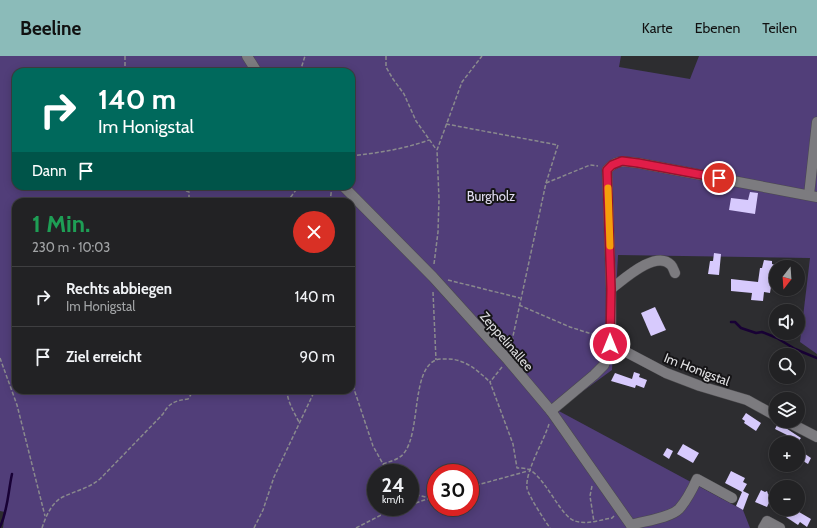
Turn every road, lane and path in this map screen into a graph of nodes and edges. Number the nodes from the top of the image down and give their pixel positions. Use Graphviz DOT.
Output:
graph roads {
  1 [pos="125,56"];
  2 [pos="247,56"];
  3 [pos="305,56"];
  4 [pos="386,56"];
  5 [pos="482,56"];
  6 [pos="125,68"];
  7 [pos="254,68"];
  8 [pos="301,68"];
  9 [pos="817,122"];
  10 [pos="446,124"];
  11 [pos="430,140"];
  12 [pos="437,150"];
  13 [pos="355,156"];
  14 [pos="607,170"];
  15 [pos="546,183"];
  16 [pos="184,190"];
  17 [pos="347,190"];
  18 [pos="813,196"];
  19 [pos="189,198"];
  20 [pos="355,198"];
  21 [pos="355,198"];
  22 [pos="675,273"];
  23 [pos="433,276"];
  24 [pos="448,280"];
  25 [pos="611,289"];
  26 [pos="433,292"];
  27 [pos="520,298"];
  28 [pos="519,305"];
  29 [pos="610,344"];
  30 [pos="0,358"];
  31 [pos="436,360"];
  32 [pos="508,360"];
  33 [pos="490,382"];
  34 [pos="12,391"];
  35 [pos="355,392"];
  36 [pos="13,394"];
  37 [pos="191,394"];
  38 [pos="287,394"];
  39 [pos="313,394"];
  40 [pos="551,411"];
  41 [pos="769,412"];
  42 [pos="299,422"];
  43 [pos="800,428"];
  44 [pos="817,437"];
  45 [pos="383,464"];
  46 [pos="530,470"];
  47 [pos="598,478"];
  48 [pos="479,484"];
  49 [pos="732,498"];
  50 [pos="621,511"];
  51 [pos="45,516"];
  52 [pos="379,516"];
  53 [pos="594,522"];
  54 [pos="632,526"];
  55 [pos="42,528"];
  56 [pos="254,528"];
  57 [pos="356,528"];
  58 [pos="550,528"];
  59 [pos="763,528"];
  60 [pos="780,528"];
  1 -- 6 [label="path"];
  2 -- 7 [label="street"];
  3 -- 8 [label="path"];
  4 -- 11 [label="path"];
  5 -- 10 [label="path"];
  9 -- 18 [label="street"];
  10 -- 12 [label="path"];
  10 -- 15 [label="path"];
  11 -- 12 [label="path"];
  11 -- 13 [label="path"];
  12 -- 23 [label="path"];
  14 -- 15 [label="path"];
  14 -- 18 [label="street"];
  14 -- 25 [label="street"];
  15 -- 27 [label="path"];
  16 -- 19 [label="path"];
  17 -- 20 [label="street, Zeppelinallee"];
  21 -- 23 [label="street, Zeppelinallee"];
  22 -- 25 [label="street"];
  23 -- 32 [label="street, Zeppelinallee"];
  24 -- 27 [label="path"];
  25 -- 29 [label="street"];
  26 -- 31 [label="path"];
  27 -- 28 [label="path"];
  28 -- 29 [label="path"];
  28 -- 32 [label="path"];
  29 -- 40 [label="street"];
  29 -- 41 [label="street, Im Honigstal"];
  30 -- 34 [label="path"];
  31 -- 33 [label="path"];
  31 -- 45 [label="path"];
  32 -- 33 [label="path"];
  32 -- 40 [label="street, Zeppelinallee"];
  33 -- 46 [label="path"];
  35 -- 45 [label="path"];
  36 -- 51 [label="path"];
  37 -- 51 [label="path"];
  38 -- 42 [label="path"];
  39 -- 42 [label="path"];
  40 -- 46 [label="path"];
  40 -- 47 [label="street, Zeppelinallee"];
  42 -- 56 [label="path"];
  43 -- 44 [label="street"];
  46 -- 48 [label="path"];
  46 -- 53 [label="path"];
  46 -- 58 [label="path"];
  47 -- 50 [label="street, Zeppelinallee"];
  47 -- 53 [label="path"];
  49 -- 54 [label="street"];
  50 -- 53 [label="path"];
  50 -- 54 [label="street, Zeppelinallee"];
  51 -- 55 [label="path"];
  52 -- 57 [label="path"];
  59 -- 60 [label="street"];
}
